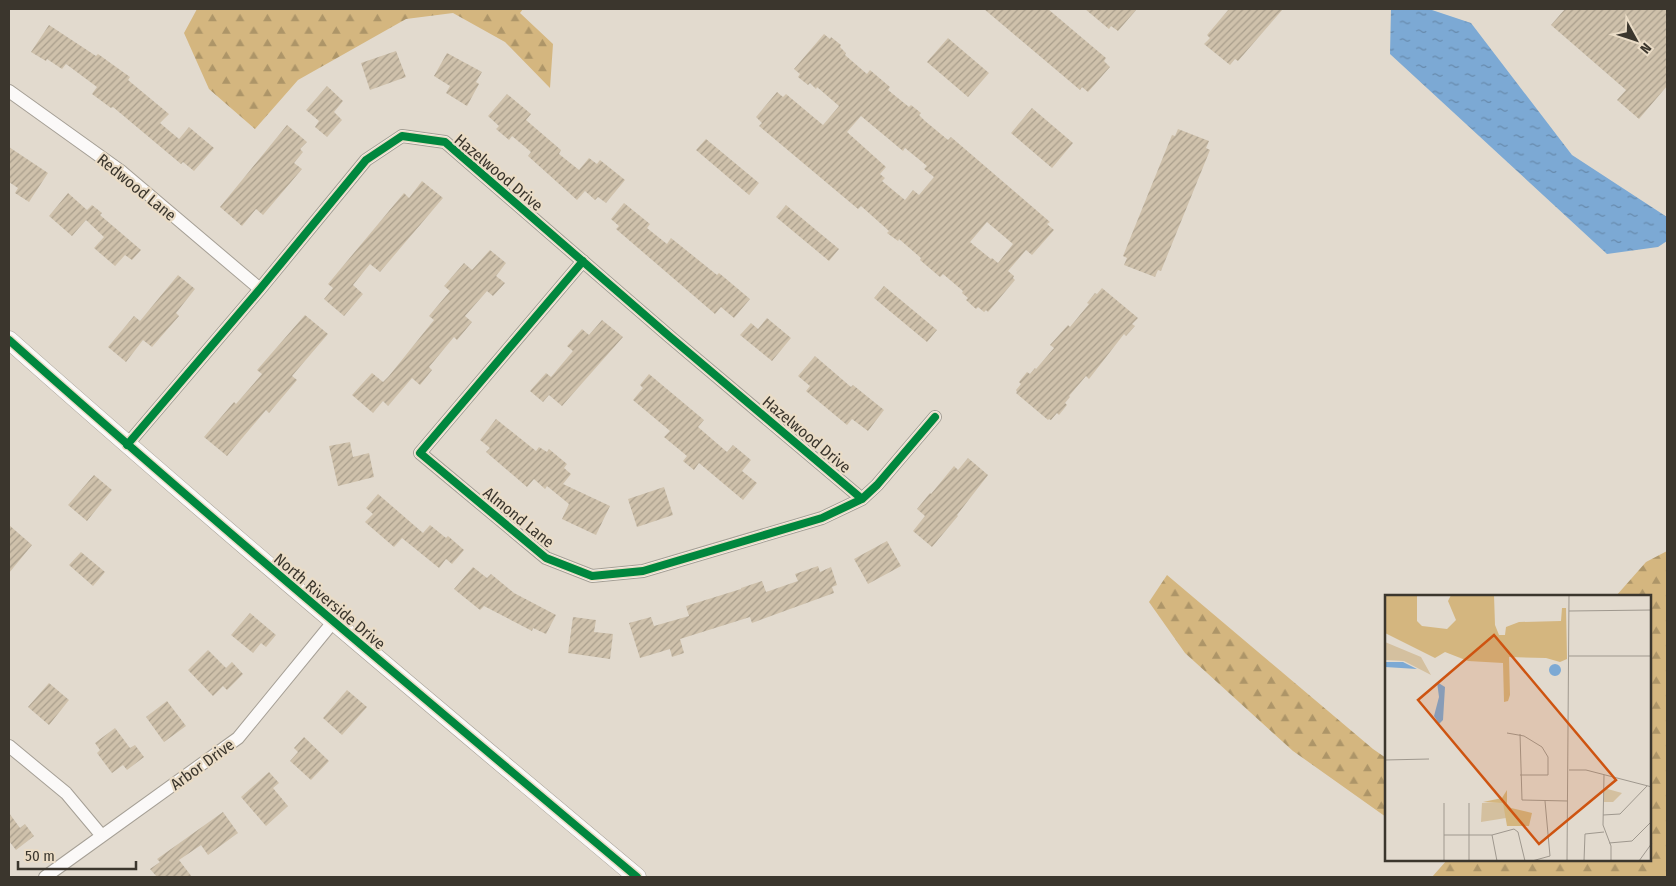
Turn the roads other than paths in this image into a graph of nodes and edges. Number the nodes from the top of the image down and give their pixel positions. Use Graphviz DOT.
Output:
graph roads {
  1 [pos="9,91"];
  2 [pos="583,261"];
  3 [pos="260,289"];
  4 [pos="9,340"];
  5 [pos="936,417"];
  6 [pos="126,445"];
  7 [pos="862,499"];
  8 [pos="333,622"];
  9 [pos="9,746"];
  10 [pos="102,836"];
  11 [pos="44,877"];
  12 [pos="636,877"];
  1 -- 3 [label="street, Redwood Lane"];
  2 -- 3 [label="street, Hazelwood Drive"];
  2 -- 7 [label="street, Hazelwood Drive"];
  2 -- 7 [label="street, Almond Lane"];
  3 -- 6 [label="street, Hazelwood Drive"];
  4 -- 6 [label="street, North Riverside Drive"];
  5 -- 7 [label="street, Almond Lane"];
  6 -- 8 [label="street, North Riverside Drive"];
  8 -- 10 [label="street, Arbor Drive"];
  8 -- 12 [label="street, North Riverside Drive"];
  9 -- 10 [label="street"];
  10 -- 11 [label="street, Arbor Drive"];
}
